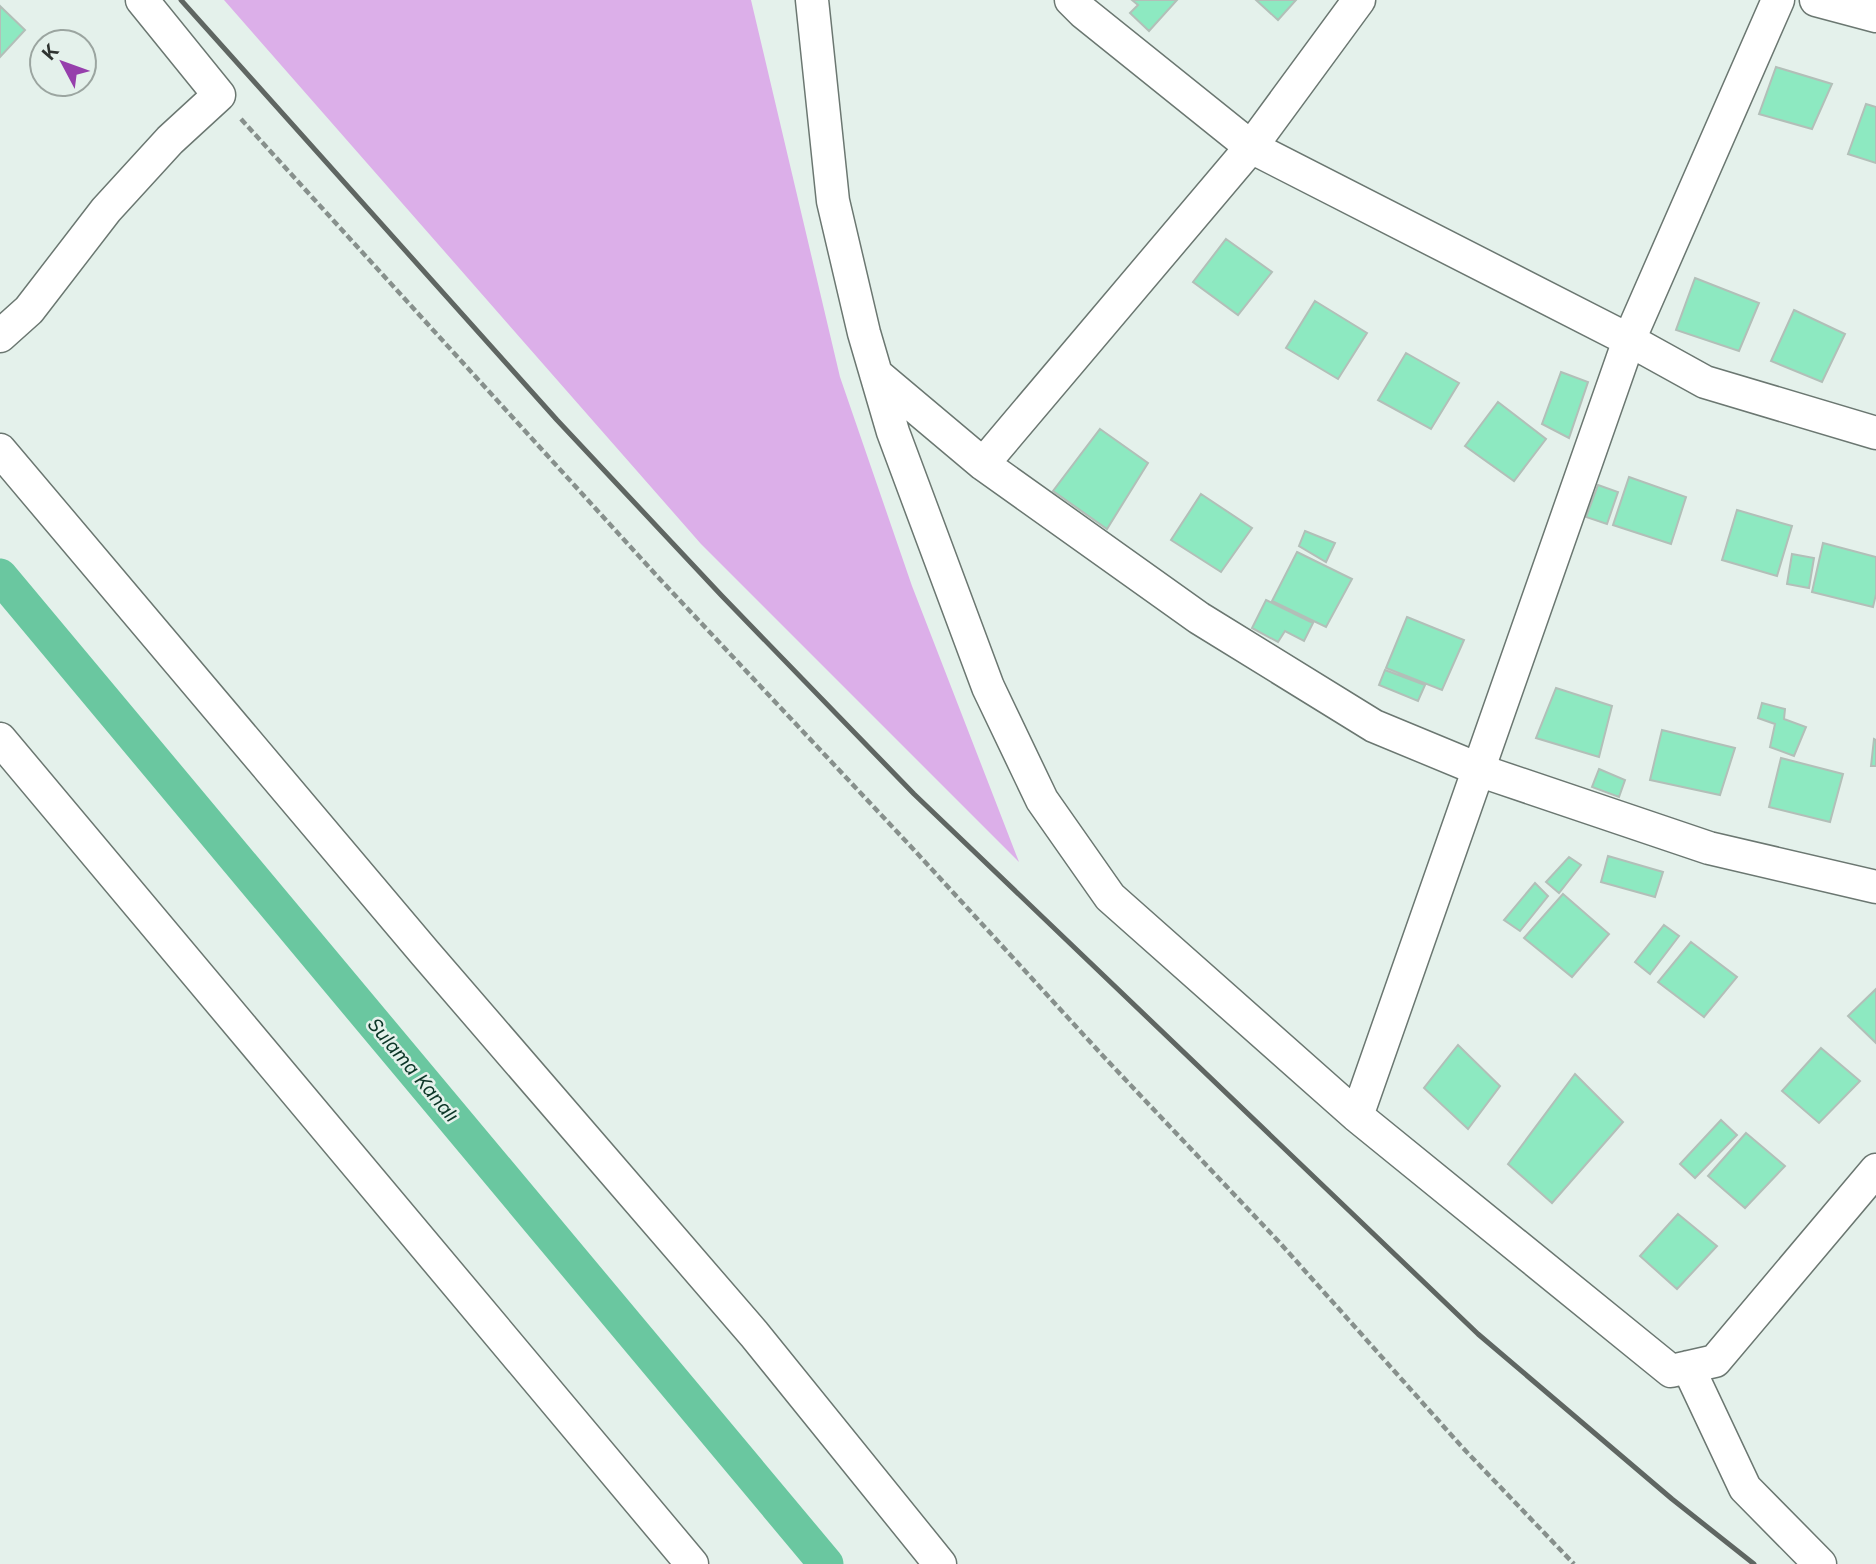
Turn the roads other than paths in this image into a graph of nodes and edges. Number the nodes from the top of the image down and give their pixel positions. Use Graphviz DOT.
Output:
graph roads {
  1 [pos="142,0"];
  2 [pos="812,0"];
  3 [pos="1071,0"];
  4 [pos="1359,0"];
  5 [pos="1778,0"];
  6 [pos="1816,0"];
  7 [pos="1876,16"];
  8 [pos="1251,147"];
  9 [pos="0,336"];
  10 [pos="1629,341"];
  11 [pos="876,374"];
  12 [pos="1876,433"];
  13 [pos="0,450"];
  14 [pos="983,464"];
  15 [pos="0,739"];
  16 [pos="1478,768"];
  17 [pos="1876,887"];
  18 [pos="1357,1116"];
  19 [pos="1876,1170"];
  20 [pos="1688,1367"];
  21 [pos="692,1564"];
  22 [pos="940,1564"];
  23 [pos="1820,1564"];
  1 -- 9 [label="street"];
  2 -- 11 [label="street"];
  3 -- 8 [label="street"];
  4 -- 8 [label="street"];
  5 -- 10 [label="street"];
  6 -- 7 [label="street"];
  8 -- 10 [label="street"];
  8 -- 14 [label="street"];
  10 -- 12 [label="street"];
  10 -- 16 [label="street"];
  11 -- 14 [label="street"];
  11 -- 18 [label="street"];
  13 -- 22 [label="street"];
  14 -- 16 [label="street"];
  15 -- 21 [label="street"];
  16 -- 17 [label="street"];
  16 -- 18 [label="street"];
  18 -- 20 [label="street"];
  19 -- 20 [label="street"];
  20 -- 23 [label="street"];
}
